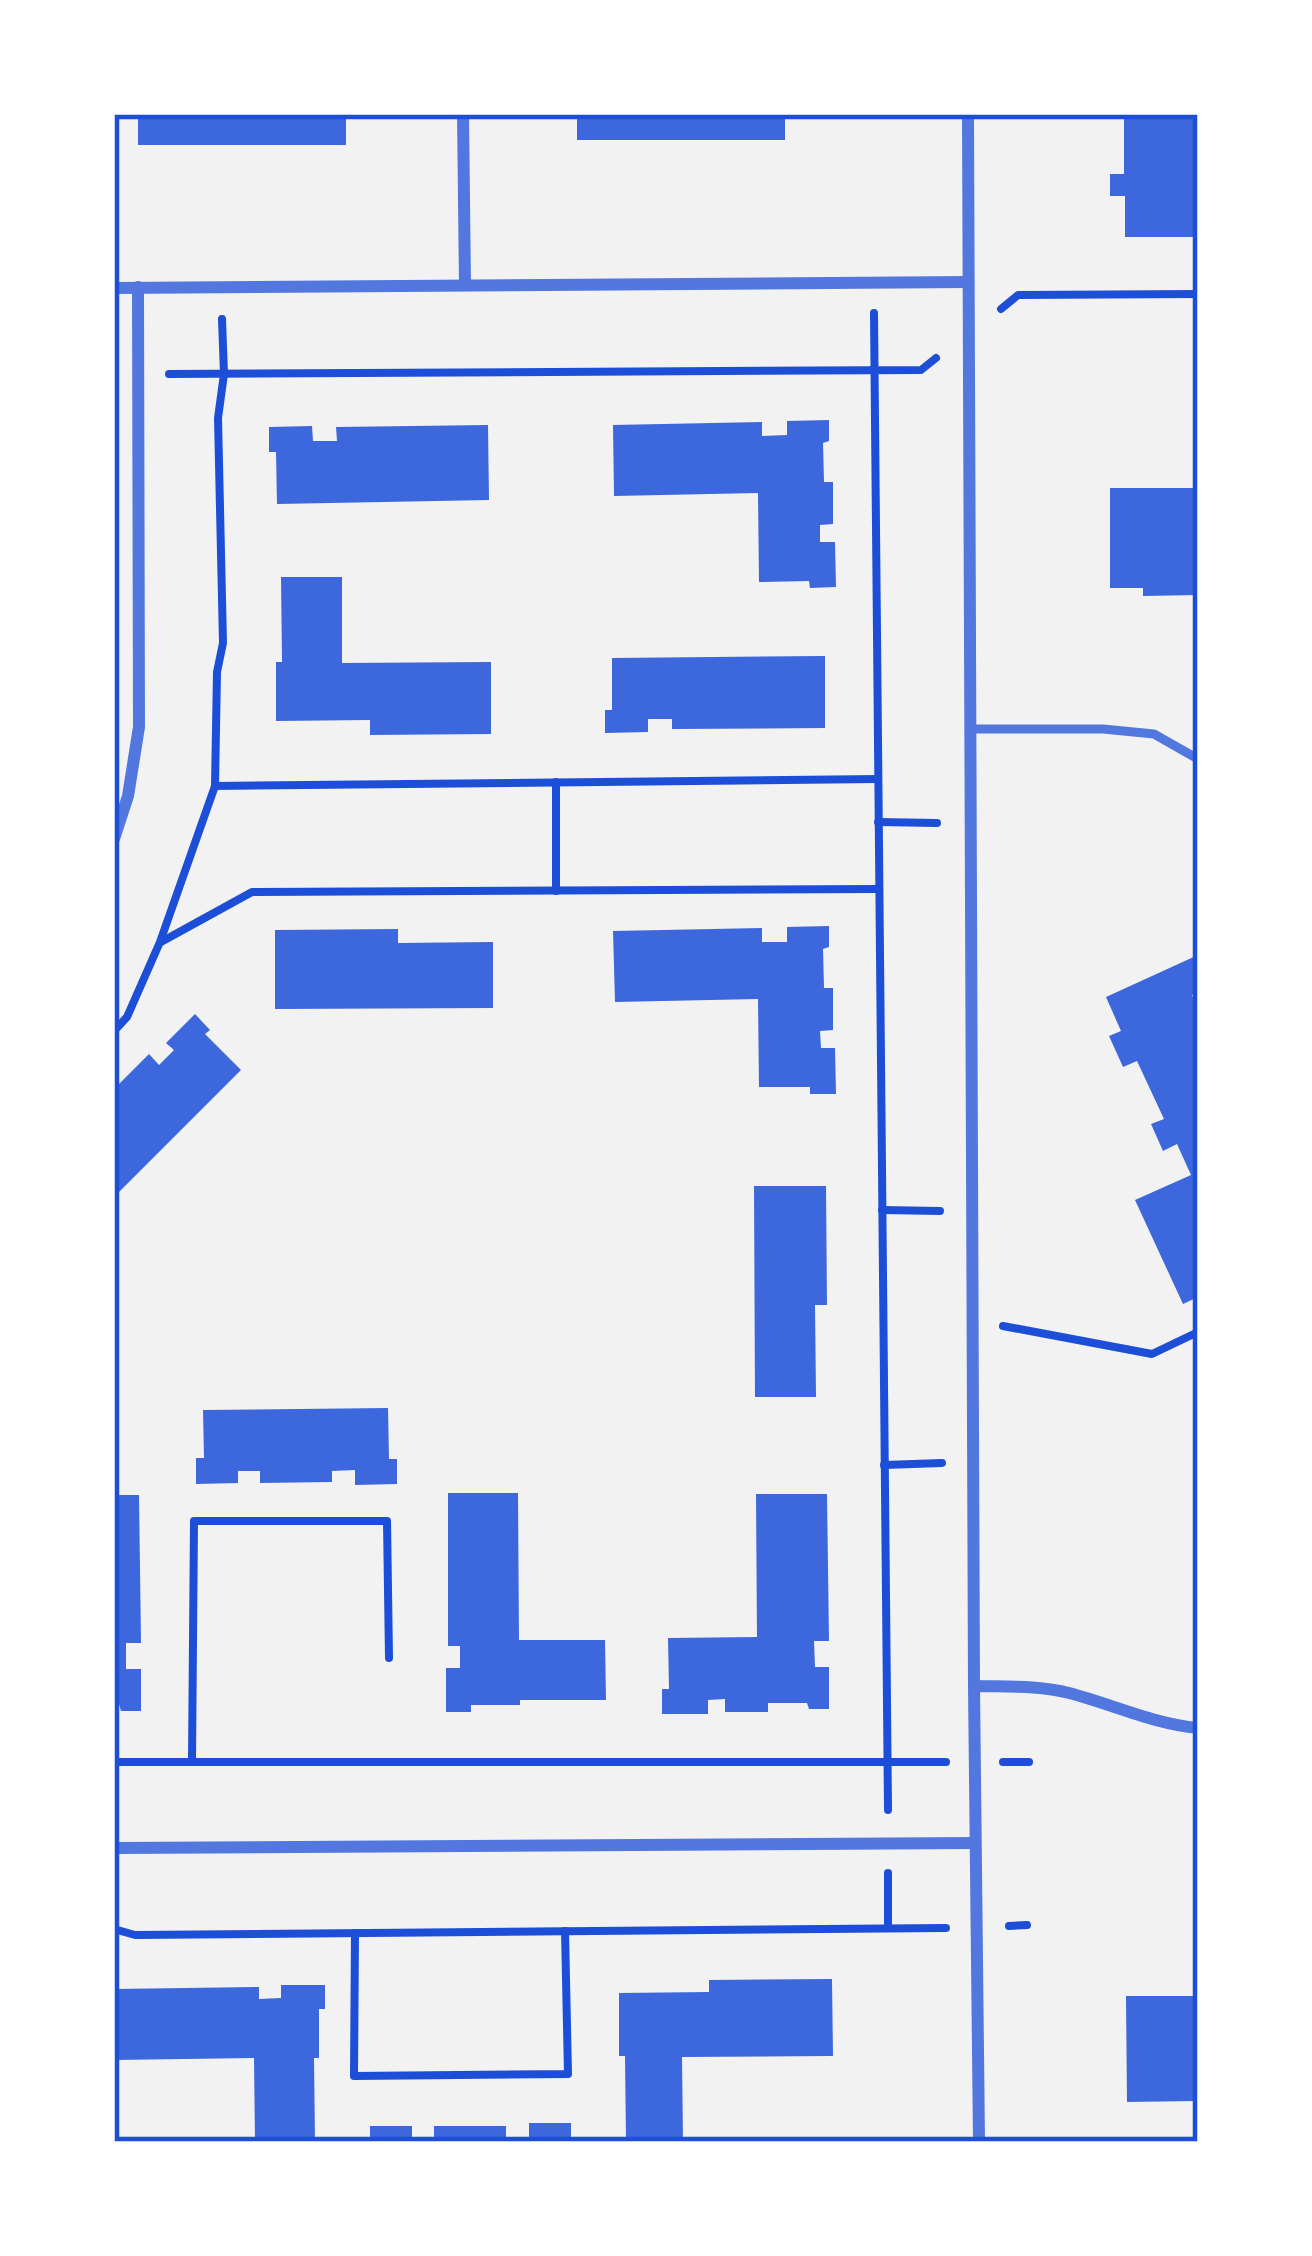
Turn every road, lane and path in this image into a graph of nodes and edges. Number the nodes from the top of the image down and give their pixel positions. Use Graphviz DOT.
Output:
graph roads {
  1 [pos="463,114"];
  2 [pos="968,114"];
  3 [pos="874,282"];
  4 [pos="968,282"];
  5 [pos="465,285"];
  6 [pos="138,287"];
  7 [pos="221,287"];
  8 [pos="114,288"];
  9 [pos="1198,295"];
  10 [pos="968,334"];
  11 [pos="874,370"];
  12 [pos="138,374"];
  13 [pos="224,374"];
  14 [pos="972,729"];
  15 [pos="1198,760"];
  16 [pos="878,778"];
  17 [pos="556,782"];
  18 [pos="215,786"];
  19 [pos="878,822"];
  20 [pos="972,824"];
  21 [pos="114,839"];
  22 [pos="879,889"];
  23 [pos="556,890"];
  24 [pos="160,942"];
  25 [pos="114,1031"];
  26 [pos="882,1210"];
  27 [pos="973,1211"];
  28 [pos="974,1321"];
  29 [pos="1198,1332"];
  30 [pos="974,1462"];
  31 [pos="884,1465"];
  32 [pos="389,1658"];
  33 [pos="974,1686"];
  34 [pos="1198,1728"];
  35 [pos="114,1762"];
  36 [pos="191,1762"];
  37 [pos="886,1762"];
  38 [pos="975,1762"];
  39 [pos="1029,1762"];
  40 [pos="888,1843"];
  41 [pos="975,1843"];
  42 [pos="114,1848"];
  43 [pos="1027,1925"];
  44 [pos="976,1927"];
  45 [pos="888,1928"];
  46 [pos="114,1929"];
  47 [pos="565,1931"];
  48 [pos="355,1933"];
  49 [pos="979,2142"];
  1 -- 5 [label="street"];
  2 -- 4 [label="street"];
  3 -- 4 [label="street"];
  3 -- 5 [label="street"];
  3 -- 11 [label="path"];
  4 -- 10 [label="street"];
  5 -- 7 [label="street"];
  6 -- 7 [label="street"];
  6 -- 8 [label="street"];
  6 -- 12 [label="street"];
  7 -- 13 [label="path"];
  9 -- 10 [label="path"];
  10 -- 11 [label="path"];
  10 -- 14 [label="street"];
  11 -- 13 [label="path"];
  11 -- 16 [label="path"];
  12 -- 13 [label="path"];
  12 -- 21 [label="street"];
  13 -- 18 [label="path"];
  14 -- 15 [label="lane"];
  14 -- 20 [label="street"];
  16 -- 17 [label="path"];
  16 -- 19 [label="path"];
  17 -- 18 [label="path"];
  17 -- 23 [label="path"];
  18 -- 24 [label="path"];
  19 -- 20 [label="path"];
  19 -- 22 [label="path"];
  20 -- 27 [label="street"];
  22 -- 23 [label="path"];
  22 -- 26 [label="path"];
  23 -- 24 [label="path"];
  24 -- 25 [label="path"];
  26 -- 27 [label="path"];
  26 -- 31 [label="path"];
  27 -- 28 [label="street"];
  28 -- 29 [label="path"];
  28 -- 30 [label="street"];
  30 -- 31 [label="path"];
  30 -- 33 [label="street"];
  31 -- 37 [label="path"];
  32 -- 36 [label="path"];
  33 -- 34 [label="street"];
  33 -- 38 [label="street"];
  35 -- 36 [label="path"];
  36 -- 37 [label="path"];
  37 -- 38 [label="path"];
  37 -- 40 [label="path"];
  38 -- 39 [label="path"];
  38 -- 41 [label="street"];
  40 -- 41 [label="street"];
  40 -- 42 [label="street"];
  40 -- 45 [label="path"];
  41 -- 44 [label="street"];
  43 -- 44 [label="path"];
  44 -- 45 [label="path"];
  44 -- 49 [label="street"];
  45 -- 47 [label="path"];
  46 -- 48 [label="path"];
  47 -- 48 [label="path"];
  47 -- 48 [label="path"];
}
